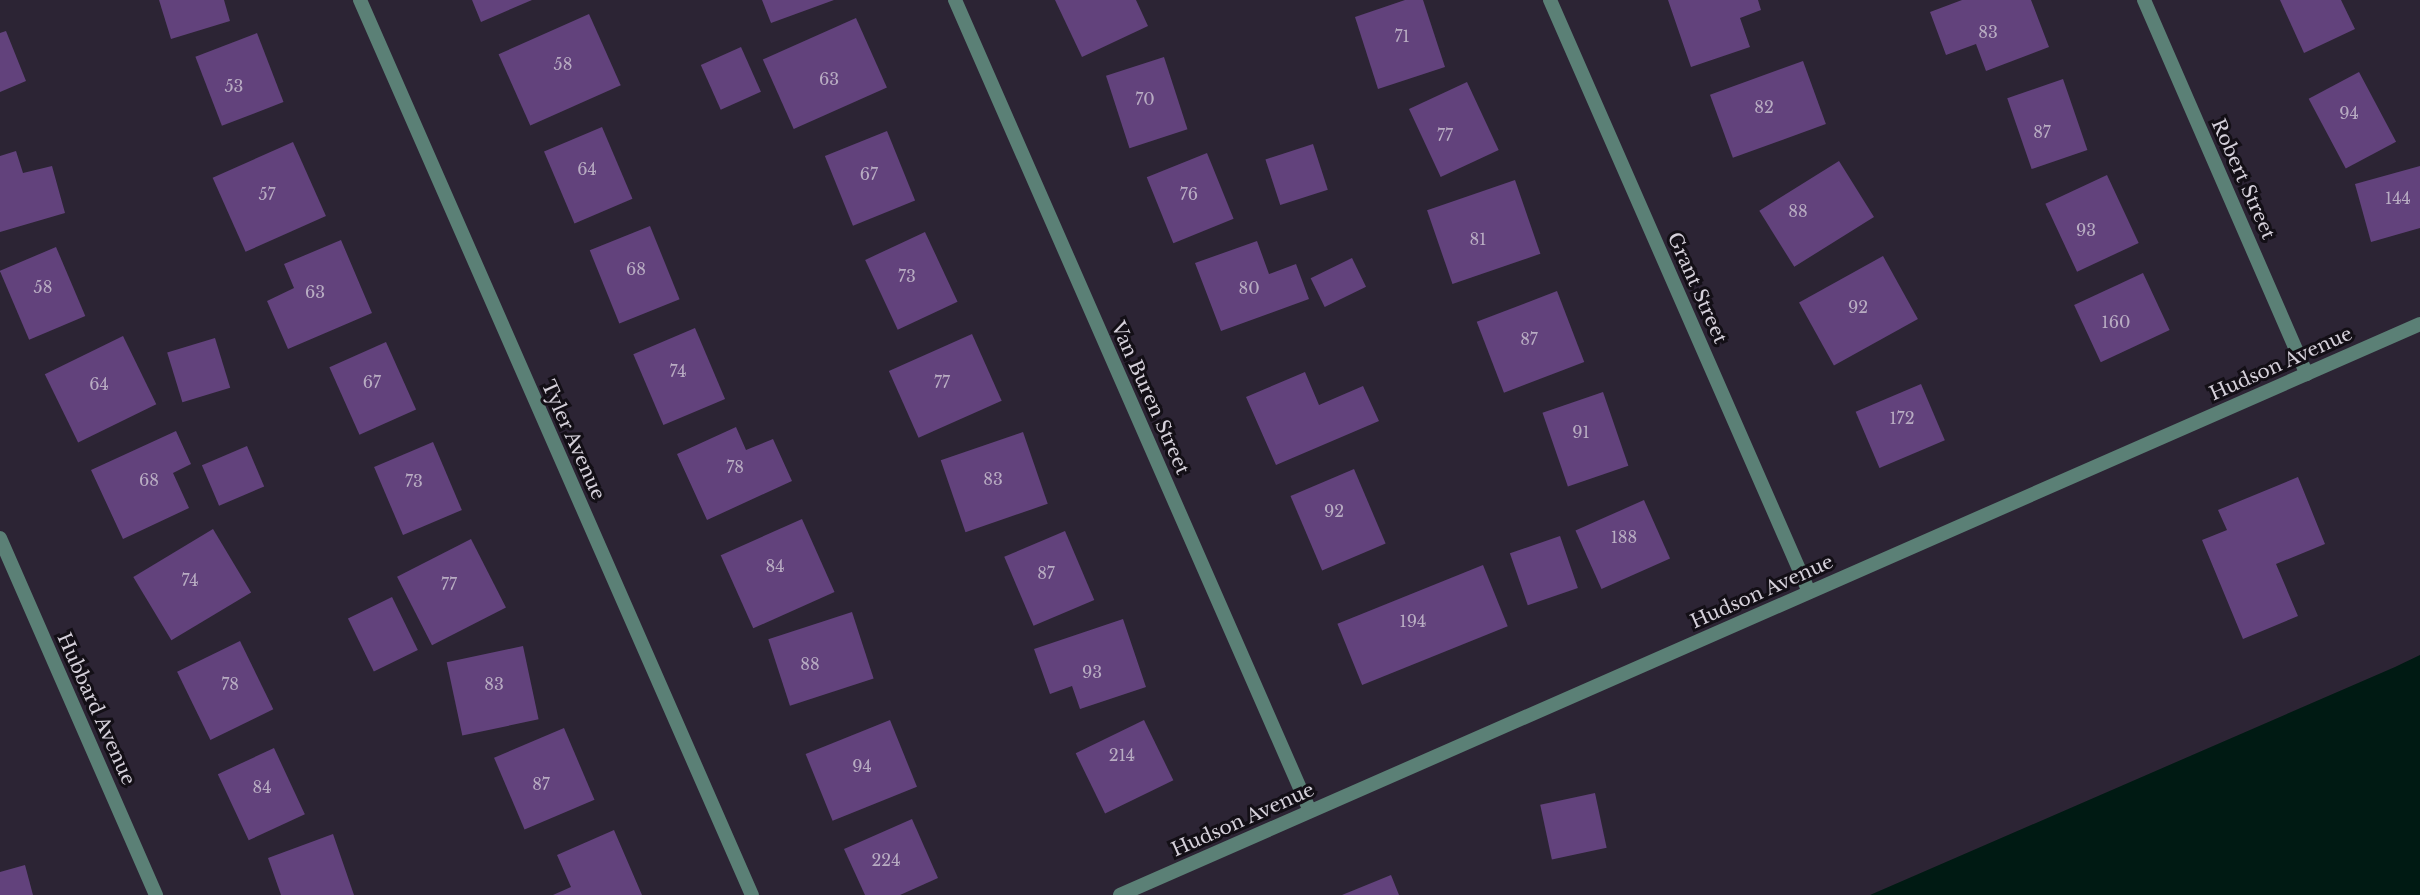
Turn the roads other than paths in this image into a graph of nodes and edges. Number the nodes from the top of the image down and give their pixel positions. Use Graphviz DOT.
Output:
graph roads {
  1 [pos="360,0"];
  2 [pos="955,0"];
  3 [pos="1550,0"];
  4 [pos="2144,0"];
  5 [pos="2420,324"];
  6 [pos="2307,374"];
  7 [pos="0,538"];
  8 [pos="1809,592"];
  9 [pos="1310,811"];
  10 [pos="156,895"];
  11 [pos="752,895"];
  12 [pos="1120,895"];
  1 -- 11 [label="street, Tyler Avenue"];
  2 -- 9 [label="street, Van Buren Street"];
  3 -- 8 [label="street, Grant Street"];
  4 -- 6 [label="street, Robert Street"];
  5 -- 6 [label="street, Hudson Avenue"];
  6 -- 8 [label="street, Hudson Avenue"];
  7 -- 10 [label="street, Hubbard Avenue"];
  8 -- 9 [label="street, Hudson Avenue"];
  9 -- 12 [label="street, Hudson Avenue"];
}
